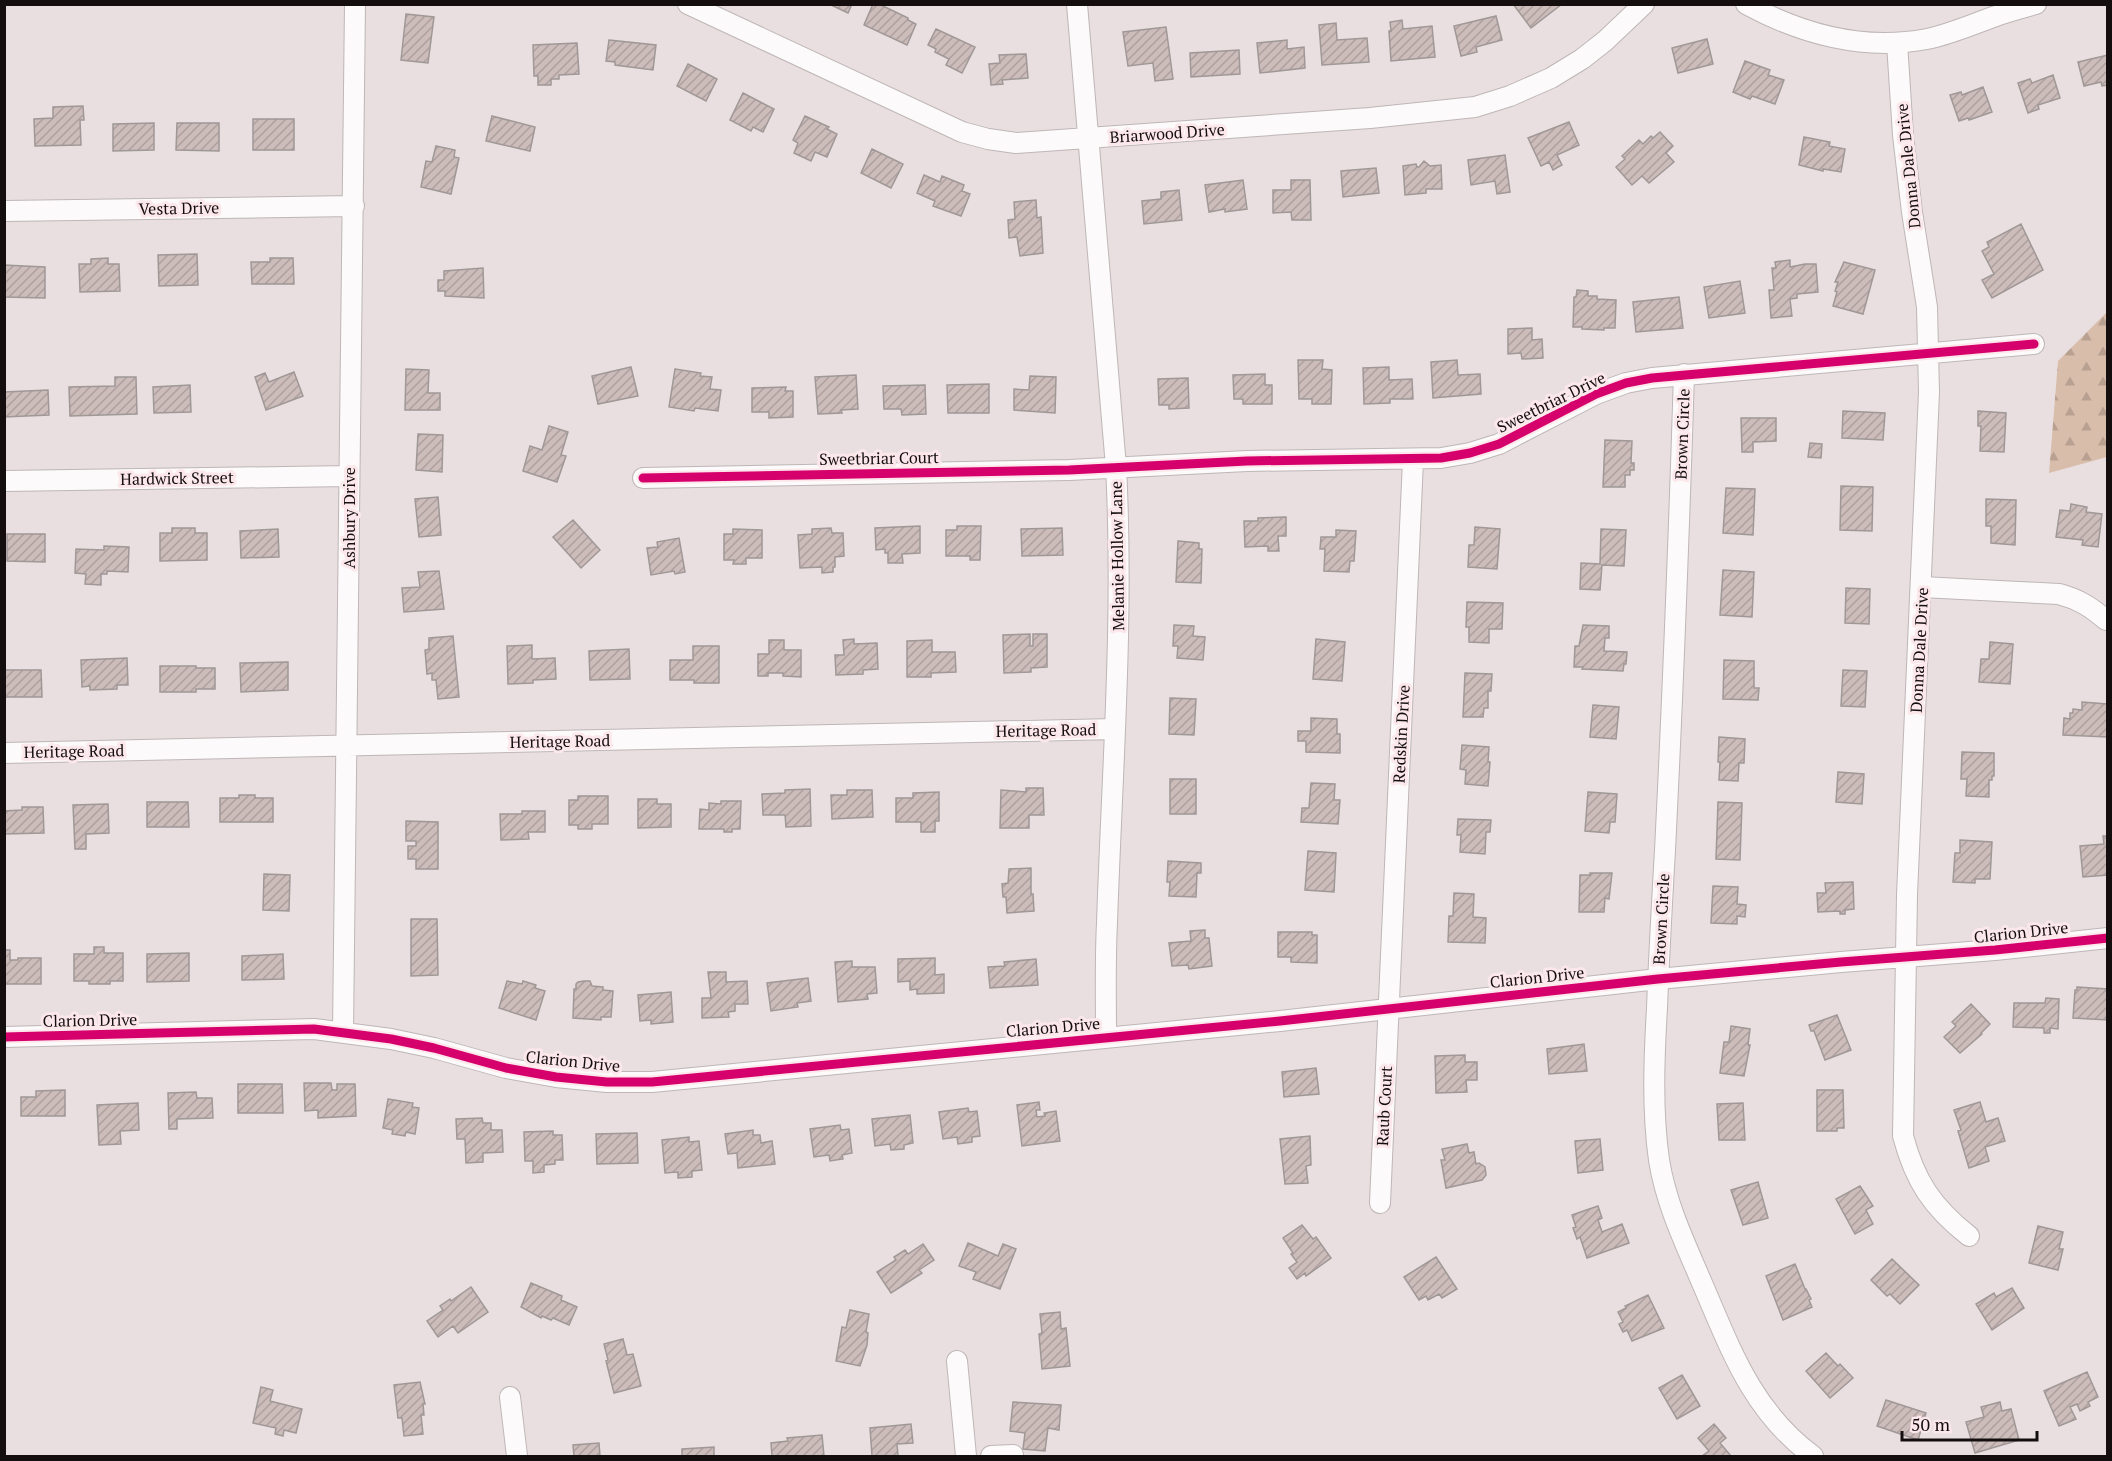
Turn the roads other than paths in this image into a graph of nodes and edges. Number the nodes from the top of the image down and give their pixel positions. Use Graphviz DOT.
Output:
graph roads {
  1 [pos="355,4"];
  2 [pos="688,4"];
  3 [pos="1077,4"];
  4 [pos="1644,4"];
  5 [pos="1746,4"];
  6 [pos="2036,4"];
  7 [pos="1897,43"];
  8 [pos="1088,139"];
  9 [pos="354,206"];
  10 [pos="4,211"];
  11 [pos="2034,344"];
  12 [pos="1929,353"];
  13 [pos="1684,374"];
  14 [pos="1413,460"];
  15 [pos="1116,467"];
  16 [pos="349,476"];
  17 [pos="643,478"];
  18 [pos="4,481"];
  19 [pos="1922,587"];
  20 [pos="2106,620"];
  21 [pos="1115,729"];
  22 [pos="348,746"];
  23 [pos="4,753"];
  24 [pos="2108,938"];
  25 [pos="1906,957"];
  26 [pos="1658,979"];
  27 [pos="1389,1009"];
  28 [pos="343,1032"];
  29 [pos="4,1037"];
  30 [pos="1106,1037"];
  31 [pos="1380,1203"];
  32 [pos="1969,1236"];
  33 [pos="957,1362"];
  34 [pos="510,1397"];
  35 [pos="1014,1455"];
  36 [pos="517,1456"];
  37 [pos="966,1456"];
  38 [pos="991,1456"];
  39 [pos="1813,1456"];
  1 -- 9 [label="street, Ashbury Drive"];
  2 -- 8 [label="street, Briarwood Drive"];
  3 -- 8 [label="street, Melanie Hollow Lane"];
  4 -- 8 [label="street, Briarwood Drive"];
  5 -- 7 [label="street"];
  6 -- 7 [label="street"];
  7 -- 12 [label="street, Donna Dale Drive"];
  8 -- 15 [label="street, Melanie Hollow Lane"];
  9 -- 10 [label="street, Vesta Drive"];
  9 -- 16 [label="street, Ashbury Drive"];
  11 -- 12 [label="street, Sweetbriar Drive"];
  12 -- 13 [label="street, Sweetbriar Drive"];
  12 -- 19 [label="street, Donna Dale Drive"];
  13 -- 14 [label="street, Sweetbriar Drive"];
  13 -- 26 [label="street, Brown Circle"];
  14 -- 15 [label="street, Sweetbriar Drive"];
  14 -- 27 [label="street, Redskin Drive"];
  15 -- 17 [label="street, Sweetbriar Court"];
  15 -- 21 [label="street, Melanie Hollow Lane"];
  16 -- 18 [label="street, Hardwick Street"];
  16 -- 22 [label="street, Ashbury Drive"];
  19 -- 20 [label="street"];
  19 -- 25 [label="street, Donna Dale Drive"];
  21 -- 22 [label="street, Heritage Road"];
  21 -- 30 [label="street, Melanie Hollow Lane"];
  22 -- 23 [label="street, Heritage Road"];
  22 -- 28 [label="street, Ashbury Drive"];
  24 -- 25 [label="street, Clarion Drive"];
  25 -- 26 [label="street, Clarion Drive"];
  25 -- 32 [label="street, Donna Dale Drive"];
  26 -- 27 [label="street, Clarion Drive"];
  26 -- 39 [label="street, Brown Circle"];
  27 -- 30 [label="street, Clarion Drive"];
  27 -- 31 [label="street, Raub Court"];
  28 -- 29 [label="street, Clarion Drive"];
  28 -- 30 [label="street, Clarion Drive"];
  33 -- 37 [label="street"];
  34 -- 36 [label="street"];
  35 -- 38 [label="street"];
}
